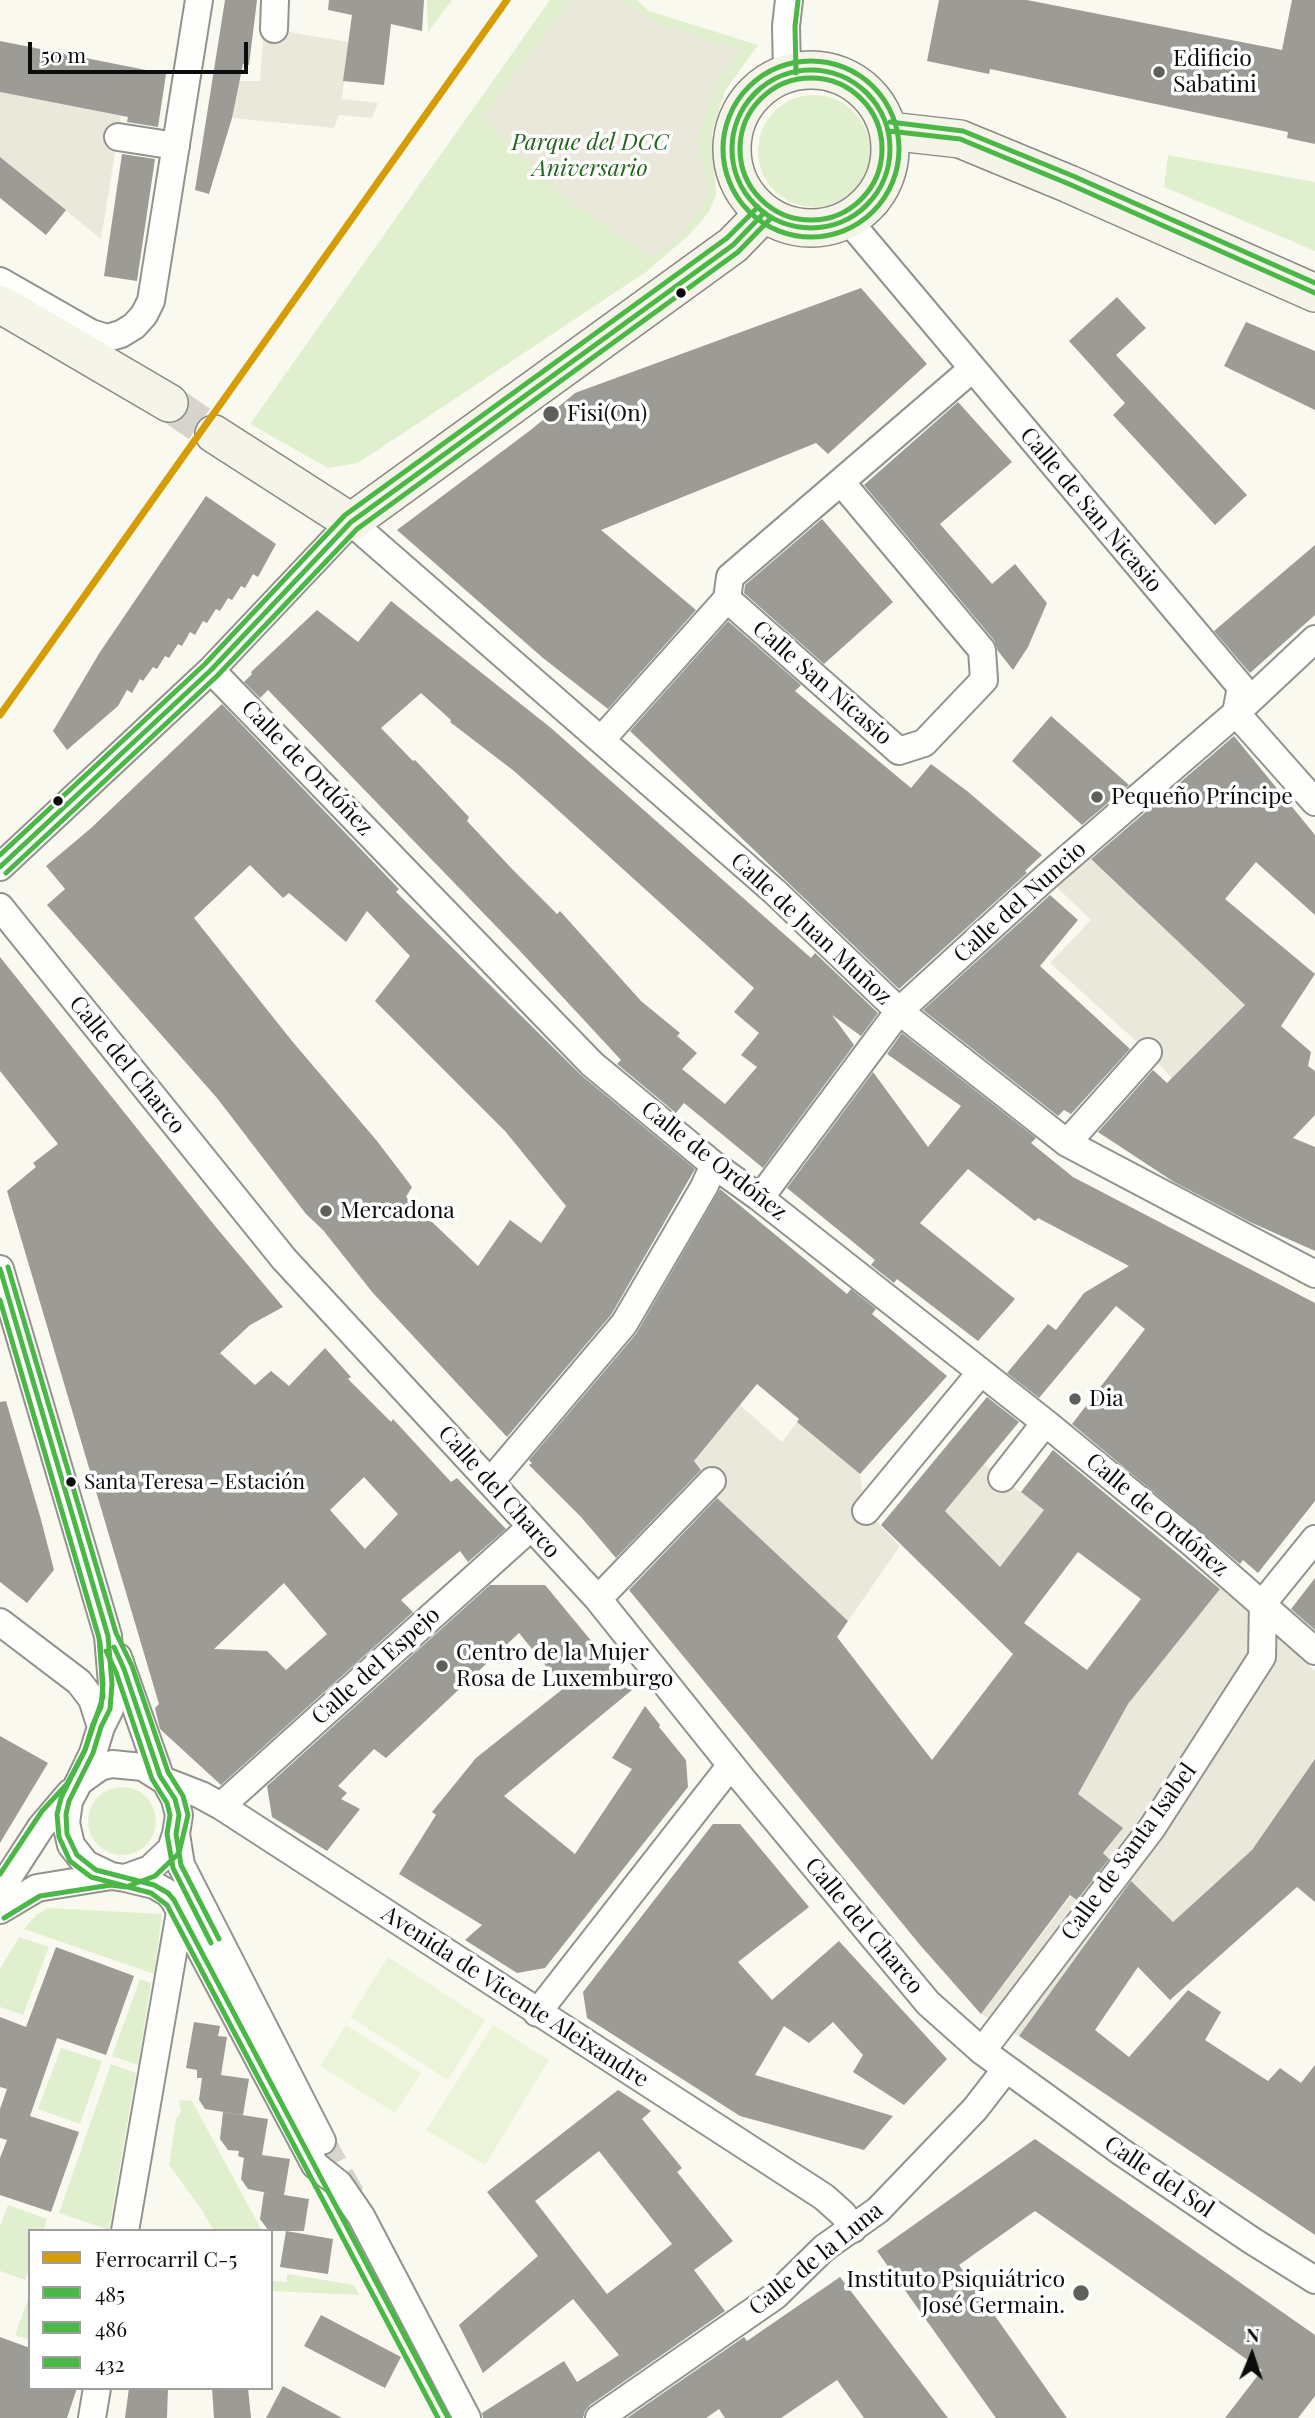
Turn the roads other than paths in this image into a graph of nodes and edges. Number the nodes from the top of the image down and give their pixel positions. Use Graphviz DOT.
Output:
graph roads {
  1 [pos="199,0"];
  2 [pos="275,0"];
  3 [pos="789,0"];
  4 [pos="274,29"];
  5 [pos="786,73"];
  6 [pos="889,131"];
  7 [pos="118,137"];
  8 [pos="176,146"];
  9 [pos="764,213"];
  10 [pos="848,220"];
  11 [pos="0,281"];
  12 [pos="1315,293"];
  13 [pos="0,304"];
  14 [pos="972,369"];
  15 [pos="169,403"];
  16 [pos="214,434"];
  17 [pos="841,482"];
  18 [pos="351,522"];
  19 [pos="727,599"];
  20 [pos="1315,639"];
  21 [pos="211,670"];
  22 [pos="1236,713"];
  23 [pos="601,740"];
  24 [pos="1315,802"];
  25 [pos="0,867"];
  26 [pos="0,907"];
  27 [pos="899,1011"];
  28 [pos="1147,1052"];
  29 [pos="1066,1143"];
  30 [pos="714,1165"];
  31 [pos="760,1198"];
  32 [pos="0,1269"];
  33 [pos="1315,1274"];
  34 [pos="981,1372"];
  35 [pos="1045,1423"];
  36 [pos="1002,1478"];
  37 [pos="491,1481"];
  38 [pos="712,1482"];
  39 [pos="866,1511"];
  40 [pos="531,1527"];
  41 [pos="1315,1539"];
  42 [pos="598,1599"];
  43 [pos="1263,1603"];
  44 [pos="0,1622"];
  45 [pos="108,1636"];
  46 [pos="1315,1651"];
  47 [pos="101,1727"];
  48 [pos="731,1765"];
  49 [pos="162,1779"];
  50 [pos="76,1785"];
  51 [pos="221,1806"];
  52 [pos="176,1834"];
  53 [pos="118,1877"];
  54 [pos="0,1897"];
  55 [pos="0,1910"];
  56 [pos="180,1912"];
  57 [pos="537,2013"];
  58 [pos="982,2051"];
  59 [pos="1006,2069"];
  60 [pos="319,2153"];
  61 [pos="125,2229"];
  62 [pos="853,2229"];
  63 [pos="1315,2280"];
  64 [pos="97,2390"];
  65 [pos="92,2418"];
  66 [pos="448,2418"];
  67 [pos="467,2418"];
  68 [pos="599,2418"];
  1 -- 8 [label="street"];
  2 -- 4 [label="street"];
  3 -- 5 [label="street"];
  5 -- 6 [label="main road"];
  5 -- 9 [label="main road"];
  6 -- 10 [label="main road"];
  6 -- 12 [label="main road"];
  7 -- 8 [label="street"];
  8 -- 11 [label="street"];
  9 -- 10 [label="main road"];
  9 -- 18 [label="main road"];
  10 -- 14 [label="street, Calle de San Nicasio"];
  13 -- 15 [label="main road"];
  14 -- 17 [label="street"];
  14 -- 22 [label="street, Calle de San Nicasio"];
  16 -- 18 [label="main road"];
  17 -- 19 [label="street"];
  17 -- 19 [label="street, Calle San Nicasio"];
  18 -- 21 [label="street"];
  18 -- 23 [label="street, Calle de Juan Muñoz"];
  19 -- 23 [label="street"];
  20 -- 22 [label="street, Calle del Nuncio"];
  21 -- 25 [label="street"];
  21 -- 30 [label="street, Calle de Ordóñez"];
  22 -- 24 [label="street"];
  22 -- 27 [label="street, Calle del Nuncio"];
  23 -- 27 [label="street, Calle de Juan Muñoz"];
  26 -- 37 [label="street, Calle del Charco"];
  27 -- 29 [label="street, Calle de Juan Muñoz"];
  27 -- 31 [label="street, Calle del Nuncio"];
  28 -- 29 [label="street"];
  29 -- 33 [label="street, Calle de Juan Muñoz"];
  30 -- 31 [label="street, Calle de Ordóñez"];
  30 -- 37 [label="street"];
  31 -- 34 [label="street, Calle de Ordóñez"];
  32 -- 45 [label="street"];
  34 -- 35 [label="street, Calle de Ordóñez"];
  34 -- 39 [label="street"];
  35 -- 36 [label="street"];
  35 -- 43 [label="street, Calle de Ordóñez"];
  37 -- 40 [label="street, Calle del Charco"];
  38 -- 42 [label="street"];
  40 -- 42 [label="street, Calle del Charco"];
  40 -- 51 [label="street, Calle del Espejo"];
  41 -- 43 [label="street"];
  42 -- 48 [label="street, Calle del Charco"];
  43 -- 46 [label="street, Calle de Ordóñez"];
  43 -- 58 [label="street, Calle de Santa Isabel"];
  44 -- 47 [label="street"];
  45 -- 47 [label="street"];
  45 -- 49 [label="street"];
  47 -- 50 [label="street"];
  48 -- 57 [label="street"];
  48 -- 58 [label="street, Calle del Charco"];
  49 -- 50 [label="street"];
  49 -- 51 [label="street, Avenida de Vicente Aleixandre"];
  49 -- 52 [label="street"];
  50 -- 53 [label="street"];
  50 -- 54 [label="street"];
  51 -- 57 [label="street, Avenida de Vicente Aleixandre"];
  52 -- 53 [label="street"];
  52 -- 60 [label="street"];
  53 -- 55 [label="street"];
  53 -- 56 [label="street"];
  56 -- 60 [label="street"];
  56 -- 61 [label="street"];
  57 -- 62 [label="street, Avenida de Vicente Aleixandre"];
  58 -- 59 [label="street, Calle del Charco"];
  59 -- 62 [label="street, Calle de la Luna"];
  59 -- 63 [label="street, Calle del Sol"];
  60 -- 66 [label="street"];
  60 -- 67 [label="street"];
  62 -- 68 [label="street, Calle de la Luna"];
  64 -- 65 [label="street"];
}
